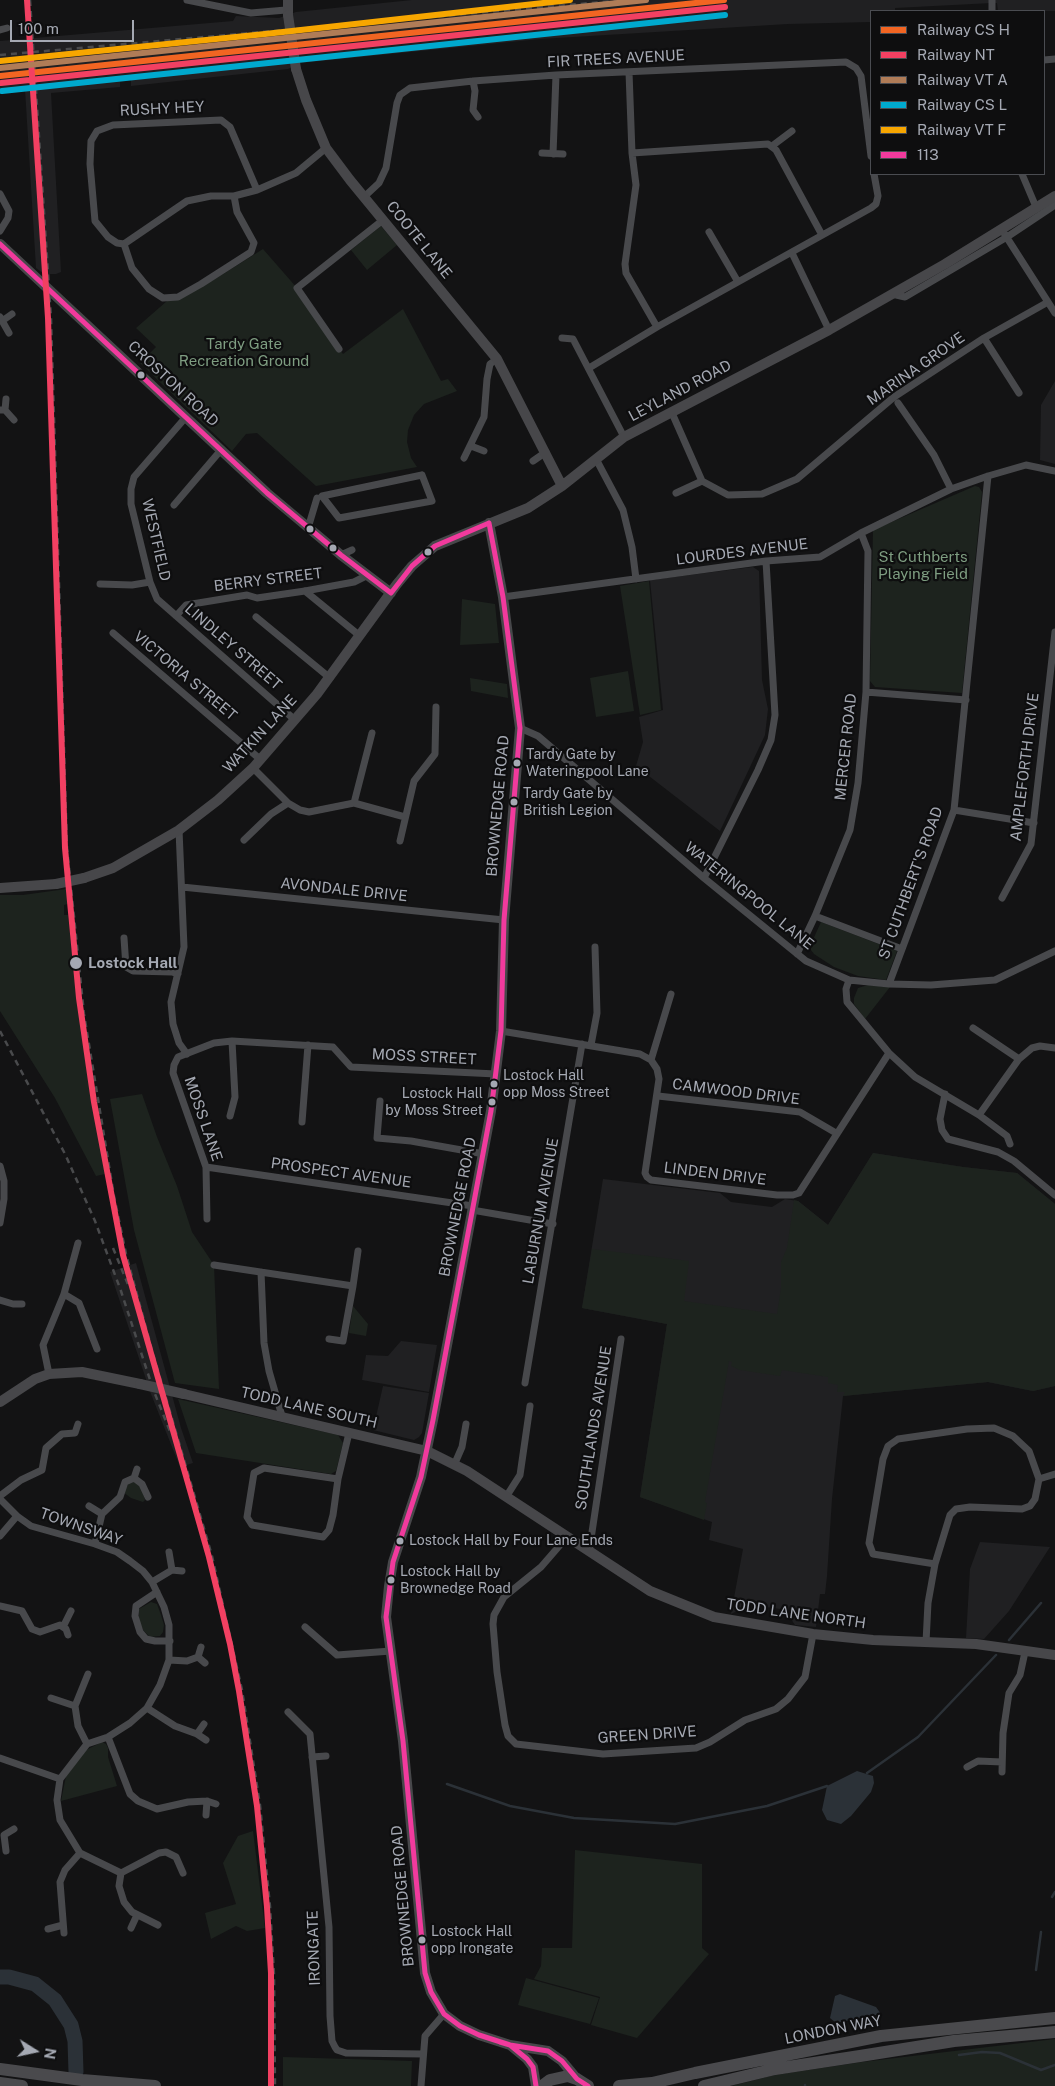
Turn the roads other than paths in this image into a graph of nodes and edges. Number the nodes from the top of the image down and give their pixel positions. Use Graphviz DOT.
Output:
graph roads {
  1 [pos="187,0"];
  2 [pos="287,9"];
  3 [pos="629,72"];
  4 [pos="556,75"];
  5 [pos="473,82"];
  6 [pos="478,117"];
  7 [pos="792,131"];
  8 [pos="772,146"];
  9 [pos="326,148"];
  10 [pos="870,148"];
  11 [pos="542,153"];
  12 [pos="632,153"];
  13 [pos="553,154"];
  14 [pos="563,154"];
  15 [pos="874,175"];
  16 [pos="1022,175"];
  17 [pos="257,190"];
  18 [pos="0,194"];
  19 [pos="234,196"];
  20 [pos="1055,196"];
  21 [pos="364,197"];
  22 [pos="1055,205"];
  23 [pos="1036,208"];
  24 [pos="384,220"];
  25 [pos="0,230"];
  26 [pos="709,232"];
  27 [pos="1004,233"];
  28 [pos="822,235"];
  29 [pos="0,244"];
  30 [pos="124,244"];
  31 [pos="792,253"];
  32 [pos="738,282"];
  33 [pos="1048,302"];
  34 [pos="1055,313"];
  35 [pos="12,314"];
  36 [pos="1,319"];
  37 [pos="657,327"];
  38 [pos="829,330"];
  39 [pos="9,333"];
  40 [pos="562,338"];
  41 [pos="984,338"];
  42 [pos="339,349"];
  43 [pos="497,359"];
  44 [pos="589,368"];
  45 [pos="1019,393"];
  46 [pos="6,399"];
  47 [pos="898,403"];
  48 [pos="3,410"];
  49 [pos="672,413"];
  50 [pos="186,417"];
  51 [pos="14,420"];
  52 [pos="624,437"];
  53 [pos="471,446"];
  54 [pos="221,450"];
  55 [pos="484,451"];
  56 [pos="546,452"];
  57 [pos="464,458"];
  58 [pos="596,459"];
  59 [pos="533,461"];
  60 [pos="1055,471"];
  61 [pos="422,475"];
  62 [pos="988,476"];
  63 [pos="702,481"];
  64 [pos="562,486"];
  65 [pos="951,490"];
  66 [pos="676,493"];
  67 [pos="317,498"];
  68 [pos="174,505"];
  69 [pos="489,523"];
  70 [pos="308,528"];
  71 [pos="861,533"];
  72 [pos="352,550"];
  73 [pos="341,555"];
  74 [pos="766,561"];
  75 [pos="368,576"];
  76 [pos="636,579"];
  77 [pos="150,582"];
  78 [pos="100,584"];
  79 [pos="305,591"];
  80 [pos="391,593"];
  81 [pos="503,597"];
  82 [pos="157,599"];
  83 [pos="176,616"];
  84 [pos="256,617"];
  85 [pos="1055,632"];
  86 [pos="113,633"];
  87 [pos="356,633"];
  88 [pos="330,678"];
  89 [pos="866,692"];
  90 [pos="966,700"];
  91 [pos="436,707"];
  92 [pos="293,718"];
  93 [pos="520,728"];
  94 [pos="372,733"];
  95 [pos="262,760"];
  96 [pos="253,768"];
  97 [pos="288,803"];
  98 [pos="354,803"];
  99 [pos="954,810"];
  100 [pos="405,817"];
  101 [pos="1034,823"];
  102 [pos="179,830"];
  103 [pos="244,840"];
  104 [pos="400,841"];
  105 [pos="704,878"];
  106 [pos="182,886"];
  107 [pos="0,888"];
  108 [pos="1002,898"];
  109 [pos="815,916"];
  110 [pos="504,920"];
  111 [pos="124,938"];
  112 [pos="595,947"];
  113 [pos="902,948"];
  114 [pos="1055,951"];
  115 [pos="797,954"];
  116 [pos="178,974"];
  117 [pos="849,980"];
  118 [pos="889,984"];
  119 [pos="671,994"];
  120 [pos="973,1028"];
  121 [pos="501,1032"];
  122 [pos="232,1040"];
  123 [pos="582,1044"];
  124 [pos="308,1045"];
  125 [pos="591,1046"];
  126 [pos="1055,1048"];
  127 [pos="889,1053"];
  128 [pos="186,1054"];
  129 [pos="651,1060"];
  130 [pos="1019,1060"];
  131 [pos="496,1074"];
  132 [pos="945,1094"];
  133 [pos="658,1096"];
  134 [pos="380,1101"];
  135 [pos="979,1115"];
  136 [pos="230,1116"];
  137 [pos="302,1122"];
  138 [pos="836,1133"];
  139 [pos="1010,1144"];
  140 [pos="484,1154"];
  141 [pos="0,1166"];
  142 [pos="206,1167"];
  143 [pos="1055,1195"];
  144 [pos="473,1208"];
  145 [pos="207,1219"];
  146 [pos="0,1223"];
  147 [pos="553,1224"];
  148 [pos="78,1243"];
  149 [pos="358,1252"];
  150 [pos="214,1265"];
  151 [pos="261,1272"];
  152 [pos="352,1286"];
  153 [pos="64,1294"];
  154 [pos="0,1300"];
  155 [pos="22,1304"];
  156 [pos="329,1339"];
  157 [pos="621,1339"];
  158 [pos="97,1349"];
  159 [pos="49,1374"];
  160 [pos="525,1383"];
  161 [pos="0,1402"];
  162 [pos="530,1406"];
  163 [pos="282,1416"];
  164 [pos="78,1424"];
  165 [pos="466,1424"];
  166 [pos="350,1433"];
  167 [pos="427,1451"];
  168 [pos="454,1463"];
  169 [pos="137,1469"];
  170 [pos="1055,1474"];
  171 [pos="134,1478"];
  172 [pos="338,1479"];
  173 [pos="1039,1479"];
  174 [pos="148,1496"];
  175 [pos="0,1497"];
  176 [pos="506,1497"];
  177 [pos="90,1506"];
  178 [pos="102,1514"];
  179 [pos="17,1516"];
  180 [pos="0,1536"];
  181 [pos="567,1537"];
  182 [pos="95,1544"];
  183 [pos="169,1552"];
  184 [pos="589,1552"];
  185 [pos="935,1564"];
  186 [pos="172,1570"];
  187 [pos="182,1571"];
  188 [pos="152,1582"];
  189 [pos="157,1592"];
  190 [pos="0,1606"];
  191 [pos="71,1611"];
  192 [pos="63,1627"];
  193 [pos="305,1627"];
  194 [pos="813,1634"];
  195 [pos="68,1635"];
  196 [pos="170,1641"];
  197 [pos="926,1642"];
  198 [pos="200,1647"];
  199 [pos="390,1651"];
  200 [pos="1025,1652"];
  201 [pos="1055,1655"];
  202 [pos="198,1657"];
  203 [pos="169,1660"];
  204 [pos="205,1663"];
  205 [pos="88,1674"];
  206 [pos="51,1698"];
  207 [pos="75,1706"];
  208 [pos="146,1708"];
  209 [pos="288,1712"];
  210 [pos="204,1724"];
  211 [pos="197,1734"];
  212 [pos="108,1737"];
  213 [pos="206,1740"];
  214 [pos="87,1744"];
  215 [pos="326,1756"];
  216 [pos="312,1757"];
  217 [pos="0,1758"];
  218 [pos="1002,1762"];
  219 [pos="967,1768"];
  220 [pos="1002,1772"];
  221 [pos="60,1779"];
  222 [pos="207,1801"];
  223 [pos="216,1804"];
  224 [pos="206,1815"];
  225 [pos="14,1829"];
  226 [pos="2,1833"];
  227 [pos="6,1851"];
  228 [pos="80,1852"];
  229 [pos="121,1873"];
  230 [pos="183,1873"];
  231 [pos="138,1915"];
  232 [pos="63,1925"];
  233 [pos="158,1925"];
  234 [pos="131,1928"];
  235 [pos="48,1929"];
  236 [pos="64,1934"];
  237 [pos="444,2014"];
  238 [pos="1055,2018"];
  239 [pos="1055,2032"];
  240 [pos="510,2045"];
  241 [pos="423,2054"];
  242 [pos="0,2069"];
  243 [pos="577,2079"];
  244 [pos="0,2083"];
  245 [pos="22,2086"];
  246 [pos="155,2086"];
  247 [pos="421,2086"];
  248 [pos="536,2086"];
  249 [pos="542,2086"];
  250 [pos="588,2086"];
  251 [pos="620,2086"];
  252 [pos="704,2086"];
  1 -- 2 [label="street"];
  2 -- 9 [label="main road, COOTE LANE, bridge"];
  3 -- 4 [label="street, FIR TREES AVENUE"];
  3 -- 10 [label="street, FIR TREES AVENUE"];
  3 -- 12 [label="street"];
  4 -- 5 [label="street, FIR TREES AVENUE"];
  4 -- 13 [label="street"];
  5 -- 6 [label="street"];
  5 -- 21 [label="street, FIR TREES AVENUE"];
  7 -- 8 [label="street"];
  8 -- 12 [label="street"];
  8 -- 28 [label="street"];
  9 -- 17 [label="street"];
  9 -- 21 [label="main road, COOTE LANE"];
  11 -- 13 [label="street"];
  12 -- 37 [label="street"];
  13 -- 14 [label="street"];
  15 -- 28 [label="street"];
  16 -- 23 [label="street"];
  17 -- 19 [label="street"];
  17 -- 30 [label="street, RUSHY HEY"];
  18 -- 25 [label="street"];
  19 -- 30 [label="street"];
  19 -- 30 [label="street"];
  20 -- 23 [label="main road, LEYLAND ROAD"];
  21 -- 24 [label="main road, COOTE LANE"];
  22 -- 27 [label="street, LEYLAND ROAD"];
  23 -- 27 [label="main road, LEYLAND ROAD"];
  24 -- 42 [label="street"];
  24 -- 43 [label="main road, COOTE LANE"];
  26 -- 32 [label="street"];
  27 -- 33 [label="street"];
  27 -- 38 [label="main road, LEYLAND ROAD"];
  28 -- 31 [label="street"];
  29 -- 50 [label="main road, CROSTON ROAD"];
  31 -- 32 [label="street"];
  31 -- 38 [label="street"];
  32 -- 37 [label="street"];
  33 -- 34 [label="street"];
  33 -- 41 [label="street, MARINA GROVE"];
  35 -- 36 [label="street"];
  36 -- 39 [label="street"];
  37 -- 44 [label="street"];
  38 -- 49 [label="main road, LEYLAND ROAD"];
  40 -- 44 [label="street"];
  41 -- 45 [label="street"];
  41 -- 63 [label="street, MARINA GROVE"];
  43 -- 53 [label="street"];
  43 -- 56 [label="main road, COOTE LANE"];
  44 -- 52 [label="street"];
  46 -- 48 [label="street"];
  47 -- 65 [label="street"];
  48 -- 51 [label="street"];
  49 -- 52 [label="main road, LEYLAND ROAD"];
  49 -- 63 [label="street"];
  50 -- 54 [label="main road, CROSTON ROAD"];
  50 -- 77 [label="street, WESTFIELD"];
  52 -- 58 [label="main road, LEYLAND ROAD"];
  53 -- 55 [label="street"];
  53 -- 57 [label="street"];
  54 -- 68 [label="street"];
  54 -- 70 [label="main road, CROSTON ROAD"];
  56 -- 59 [label="street"];
  56 -- 64 [label="main road, COOTE LANE"];
  58 -- 64 [label="main road, LEYLAND ROAD"];
  58 -- 76 [label="street"];
  60 -- 62 [label="street, LOURDES AVENUE"];
  61 -- 61 [label="street"];
  62 -- 65 [label="street, LOURDES AVENUE"];
  62 -- 90 [label="street, ST CUTHBERT'S ROAD"];
  63 -- 66 [label="street"];
  64 -- 69 [label="main road, LEYLAND ROAD"];
  65 -- 71 [label="street, LOURDES AVENUE"];
  67 -- 70 [label="street"];
  69 -- 80 [label="main road, WATKIN LANE"];
  69 -- 81 [label="main road, BROWNEDGE ROAD"];
  70 -- 73 [label="main road, CROSTON ROAD"];
  71 -- 74 [label="street, LOURDES AVENUE"];
  71 -- 89 [label="street, MERCER ROAD"];
  72 -- 73 [label="street"];
  73 -- 75 [label="main road, CROSTON ROAD"];
  74 -- 76 [label="street, LOURDES AVENUE"];
  74 -- 105 [label="street"];
  75 -- 79 [label="street, BERRY STREET"];
  75 -- 80 [label="main road, CROSTON ROAD"];
  76 -- 81 [label="street, LOURDES AVENUE"];
  77 -- 78 [label="street"];
  77 -- 82 [label="street, WESTFIELD"];
  79 -- 83 [label="street, BERRY STREET"];
  79 -- 87 [label="street"];
  80 -- 87 [label="main road, WATKIN LANE"];
  81 -- 93 [label="main road, BROWNEDGE ROAD"];
  82 -- 83 [label="street, LINDLEY STREET"];
  83 -- 92 [label="street, LINDLEY STREET"];
  84 -- 88 [label="street"];
  85 -- 101 [label="street, AMPLEFORTH DRIVE"];
  86 -- 95 [label="street, VICTORIA STREET"];
  87 -- 88 [label="main road, WATKIN LANE"];
  88 -- 92 [label="main road, WATKIN LANE"];
  89 -- 90 [label="street"];
  89 -- 109 [label="street, MERCER ROAD"];
  90 -- 99 [label="street, ST CUTHBERT'S ROAD"];
  91 -- 100 [label="street"];
  92 -- 95 [label="main road, WATKIN LANE"];
  93 -- 105 [label="street, WATERINGPOOL LANE"];
  93 -- 110 [label="main road, BROWNEDGE ROAD"];
  94 -- 98 [label="street"];
  95 -- 96 [label="main road, WATKIN LANE"];
  96 -- 97 [label="street"];
  96 -- 102 [label="main road, WATKIN LANE"];
  97 -- 98 [label="street"];
  97 -- 103 [label="street"];
  98 -- 100 [label="street"];
  99 -- 101 [label="street"];
  99 -- 113 [label="street, ST CUTHBERT'S ROAD"];
  100 -- 104 [label="street"];
  101 -- 108 [label="street, AMPLEFORTH DRIVE"];
  102 -- 106 [label="street"];
  102 -- 107 [label="main road, WATKIN LANE, bridge"];
  105 -- 115 [label="street, WATERINGPOOL LANE"];
  106 -- 110 [label="street, AVONDALE DRIVE"];
  106 -- 116 [label="street"];
  109 -- 113 [label="street, WATERINGPOOL LANE"];
  109 -- 115 [label="street, MERCER ROAD"];
  110 -- 121 [label="main road, BROWNEDGE ROAD"];
  111 -- 116 [label="street"];
  112 -- 125 [label="street"];
  113 -- 118 [label="street, ST CUTHBERT'S ROAD"];
  114 -- 118 [label="street, WATERINGPOOL LANE"];
  115 -- 117 [label="street, WATERINGPOOL LANE"];
  116 -- 128 [label="street"];
  117 -- 118 [label="street, WATERINGPOOL LANE"];
  117 -- 127 [label="street"];
  119 -- 129 [label="street"];
  120 -- 130 [label="street"];
  121 -- 123 [label="street"];
  121 -- 131 [label="main road, BROWNEDGE ROAD"];
  122 -- 124 [label="street"];
  122 -- 128 [label="street"];
  122 -- 136 [label="street"];
  123 -- 125 [label="street"];
  123 -- 147 [label="street, LABURNUM AVENUE"];
  124 -- 131 [label="street, MOSS STREET"];
  124 -- 137 [label="street"];
  125 -- 129 [label="street"];
  126 -- 130 [label="street"];
  127 -- 132 [label="street"];
  127 -- 138 [label="street, LINDEN DRIVE"];
  128 -- 142 [label="street, MOSS LANE"];
  129 -- 133 [label="street, LINDEN DRIVE"];
  130 -- 135 [label="street"];
  131 -- 140 [label="main road, BROWNEDGE ROAD"];
  132 -- 135 [label="street"];
  132 -- 143 [label="street"];
  133 -- 138 [label="street, CAMWOOD DRIVE"];
  133 -- 138 [label="street, LINDEN DRIVE"];
  134 -- 140 [label="street"];
  135 -- 139 [label="street"];
  140 -- 144 [label="main road, BROWNEDGE ROAD"];
  141 -- 146 [label="street"];
  142 -- 144 [label="street, PROSPECT AVENUE"];
  142 -- 145 [label="street, MOSS LANE"];
  144 -- 147 [label="street, PROSPECT AVENUE"];
  144 -- 167 [label="main road, BROWNEDGE ROAD"];
  147 -- 160 [label="street, LABURNUM AVENUE"];
  148 -- 153 [label="street"];
  149 -- 152 [label="street"];
  150 -- 151 [label="street"];
  151 -- 152 [label="street"];
  151 -- 163 [label="street"];
  152 -- 156 [label="street"];
  153 -- 158 [label="street"];
  153 -- 159 [label="street"];
  154 -- 155 [label="street"];
  157 -- 184 [label="street, SOUTHLANDS AVENUE"];
  159 -- 161 [label="main road"];
  159 -- 163 [label="main road, TODD LANE SOUTH, bridge"];
  162 -- 176 [label="street"];
  163 -- 166 [label="main road, TODD LANE SOUTH"];
  164 -- 175 [label="street"];
  165 -- 168 [label="street"];
  166 -- 167 [label="main road, TODD LANE SOUTH"];
  166 -- 172 [label="street"];
  167 -- 168 [label="main road, TODD LANE NORTH"];
  167 -- 199 [label="main road, BROWNEDGE ROAD"];
  168 -- 176 [label="main road, TODD LANE NORTH"];
  169 -- 171 [label="street"];
  170 -- 173 [label="street"];
  171 -- 174 [label="street"];
  171 -- 178 [label="street"];
  172 -- 172 [label="street"];
  173 -- 185 [label="street"];
  173 -- 185 [label="street"];
  175 -- 179 [label="street, TOWNSWAY"];
  176 -- 181 [label="main road, TODD LANE NORTH"];
  177 -- 178 [label="street"];
  178 -- 182 [label="street"];
  179 -- 180 [label="street"];
  179 -- 182 [label="street, TOWNSWAY"];
  181 -- 184 [label="main road, TODD LANE NORTH"];
  181 -- 194 [label="street, GREEN DRIVE"];
  182 -- 188 [label="street, TOWNSWAY"];
  183 -- 186 [label="street"];
  184 -- 194 [label="main road, TODD LANE NORTH"];
  185 -- 197 [label="street"];
  186 -- 187 [label="street"];
  186 -- 188 [label="street"];
  188 -- 189 [label="street, TOWNSWAY"];
  189 -- 196 [label="street, TOWNSWAY"];
  189 -- 196 [label="street"];
  190 -- 192 [label="street"];
  191 -- 192 [label="street"];
  192 -- 195 [label="street"];
  193 -- 199 [label="street"];
  194 -- 197 [label="main road, TODD LANE NORTH"];
  196 -- 203 [label="street, TOWNSWAY"];
  197 -- 200 [label="main road, TODD LANE NORTH"];
  198 -- 202 [label="street"];
  199 -- 237 [label="main road, BROWNEDGE ROAD"];
  200 -- 201 [label="main road, TODD LANE NORTH"];
  200 -- 218 [label="street"];
  202 -- 203 [label="street"];
  202 -- 204 [label="street"];
  203 -- 208 [label="street, TOWNSWAY"];
  205 -- 207 [label="street"];
  206 -- 207 [label="street"];
  207 -- 214 [label="street"];
  208 -- 211 [label="street"];
  208 -- 212 [label="street, TOWNSWAY"];
  209 -- 216 [label="street, IRONGATE"];
  210 -- 211 [label="street"];
  211 -- 213 [label="street"];
  212 -- 214 [label="street, TOWNSWAY"];
  212 -- 222 [label="street"];
  214 -- 221 [label="street"];
  215 -- 216 [label="street"];
  216 -- 241 [label="street, IRONGATE"];
  217 -- 221 [label="street"];
  218 -- 219 [label="street"];
  218 -- 220 [label="street"];
  221 -- 228 [label="street"];
  222 -- 223 [label="street"];
  222 -- 224 [label="street"];
  225 -- 226 [label="street"];
  226 -- 227 [label="street"];
  228 -- 229 [label="street"];
  228 -- 232 [label="street"];
  229 -- 230 [label="street"];
  229 -- 231 [label="street"];
  231 -- 233 [label="street"];
  231 -- 234 [label="street"];
  232 -- 235 [label="street"];
  232 -- 236 [label="street"];
  237 -- 240 [label="main road, BROWNEDGE ROAD"];
  237 -- 241 [label="street"];
  238 -- 251 [label="highway, LONDON WAY"];
  239 -- 252 [label="highway, LONDON WAY"];
  240 -- 243 [label="main road, BROWNEDGE ROAD"];
  240 -- 248 [label="main road, BROWNEDGE ROAD"];
  241 -- 247 [label="street"];
  242 -- 246 [label="highway"];
  243 -- 249 [label="highway"];
  243 -- 250 [label="highway"];
  244 -- 245 [label="highway"];
}
